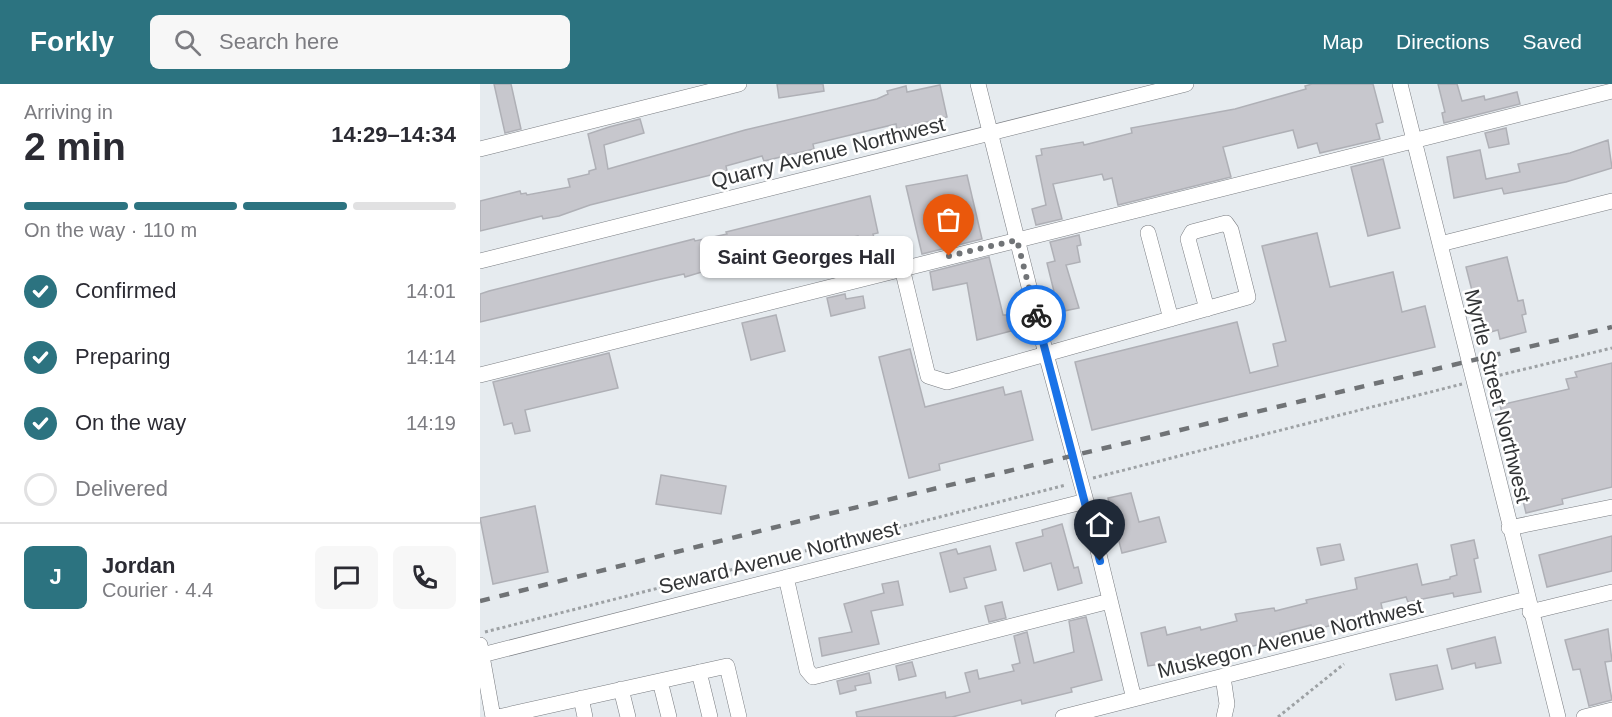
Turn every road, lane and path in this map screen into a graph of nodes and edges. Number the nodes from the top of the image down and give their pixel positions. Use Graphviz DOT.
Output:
graph roads {
  1 [pos="738,84"];
  2 [pos="978,84"];
  3 [pos="1186,84"];
  4 [pos="1400,84"];
  5 [pos="1612,91"];
  6 [pos="991,133"];
  7 [pos="1414,140"];
  8 [pos="480,149"];
  9 [pos="1612,201"];
  10 [pos="1148,233"];
  11 [pos="1017,240"];
  12 [pos="1440,244"];
  13 [pos="480,261"];
  14 [pos="902,268"];
  15 [pos="1207,309"];
  16 [pos="1171,319"];
  17 [pos="1612,348"];
  18 [pos="1046,354"];
  19 [pos="480,375"];
  20 [pos="1473,381"];
  21 [pos="1080,481"];
  22 [pos="1086,501"];
  23 [pos="1612,507"];
  24 [pos="1509,528"];
  25 [pos="786,577"];
  26 [pos="1612,592"];
  27 [pos="1110,601"];
  28 [pos="1529,605"];
  29 [pos="480,633"];
  30 [pos="481,650"];
  31 [pos="1344,664"];
  32 [pos="699,672"];
  33 [pos="1223,676"];
  34 [pos="660,681"];
  35 [pos="621,689"];
  36 [pos="581,698"];
  37 [pos="1134,699"];
  38 [pos="1612,710"];
  39 [pos="1082,715"];
  40 [pos="495,717"];
  41 [pos="585,717"];
  42 [pos="628,717"];
  43 [pos="669,717"];
  44 [pos="710,717"];
  45 [pos="739,717"];
  46 [pos="1064,717"];
  47 [pos="1224,717"];
  48 [pos="1278,717"];
  49 [pos="1558,717"];
  50 [pos="1584,717"];
  1 -- 8 [label="street"];
  2 -- 6 [label="street"];
  3 -- 6 [label="street, Quarry Avenue Northwest"];
  4 -- 7 [label="street, Myrtle Street Northwest"];
  5 -- 7 [label="street"];
  6 -- 11 [label="street"];
  6 -- 13 [label="street, Quarry Avenue Northwest"];
  7 -- 11 [label="street"];
  7 -- 12 [label="street, Myrtle Street Northwest"];
  9 -- 12 [label="street"];
  10 -- 16 [label="street"];
  11 -- 14 [label="street"];
  11 -- 18 [label="street"];
  12 -- 20 [label="street, Myrtle Street Northwest"];
  14 -- 18 [label="street"];
  14 -- 19 [label="street"];
  15 -- 15 [label="street"];
  15 -- 16 [label="street"];
  16 -- 18 [label="street"];
  17 -- 20 [label="path"];
  18 -- 21 [label="street"];
  20 -- 21 [label="path"];
  20 -- 24 [label="street, Myrtle Street Northwest"];
  21 -- 22 [label="street"];
  21 -- 29 [label="path"];
  22 -- 25 [label="street, Seward Avenue Northwest"];
  22 -- 27 [label="street"];
  23 -- 24 [label="street"];
  24 -- 28 [label="street, Myrtle Street Northwest"];
  25 -- 27 [label="street"];
  25 -- 30 [label="street, Seward Avenue Northwest"];
  26 -- 28 [label="street, Muskegon Avenue Northwest"];
  27 -- 37 [label="street"];
  28 -- 33 [label="street, Muskegon Avenue Northwest"];
  28 -- 49 [label="street, Myrtle Street Northwest"];
  30 -- 40 [label="street"];
  31 -- 48 [label="path"];
  32 -- 34 [label="street"];
  32 -- 44 [label="street"];
  32 -- 45 [label="street"];
  33 -- 37 [label="street, Muskegon Avenue Northwest"];
  33 -- 47 [label="street"];
  34 -- 35 [label="street"];
  34 -- 43 [label="street"];
  35 -- 36 [label="street"];
  35 -- 42 [label="street"];
  36 -- 40 [label="street"];
  36 -- 41 [label="street"];
  37 -- 39 [label="street, Muskegon Avenue Northwest"];
  38 -- 50 [label="street"];
  39 -- 46 [label="street, Muskegon Avenue Northwest"];
}
